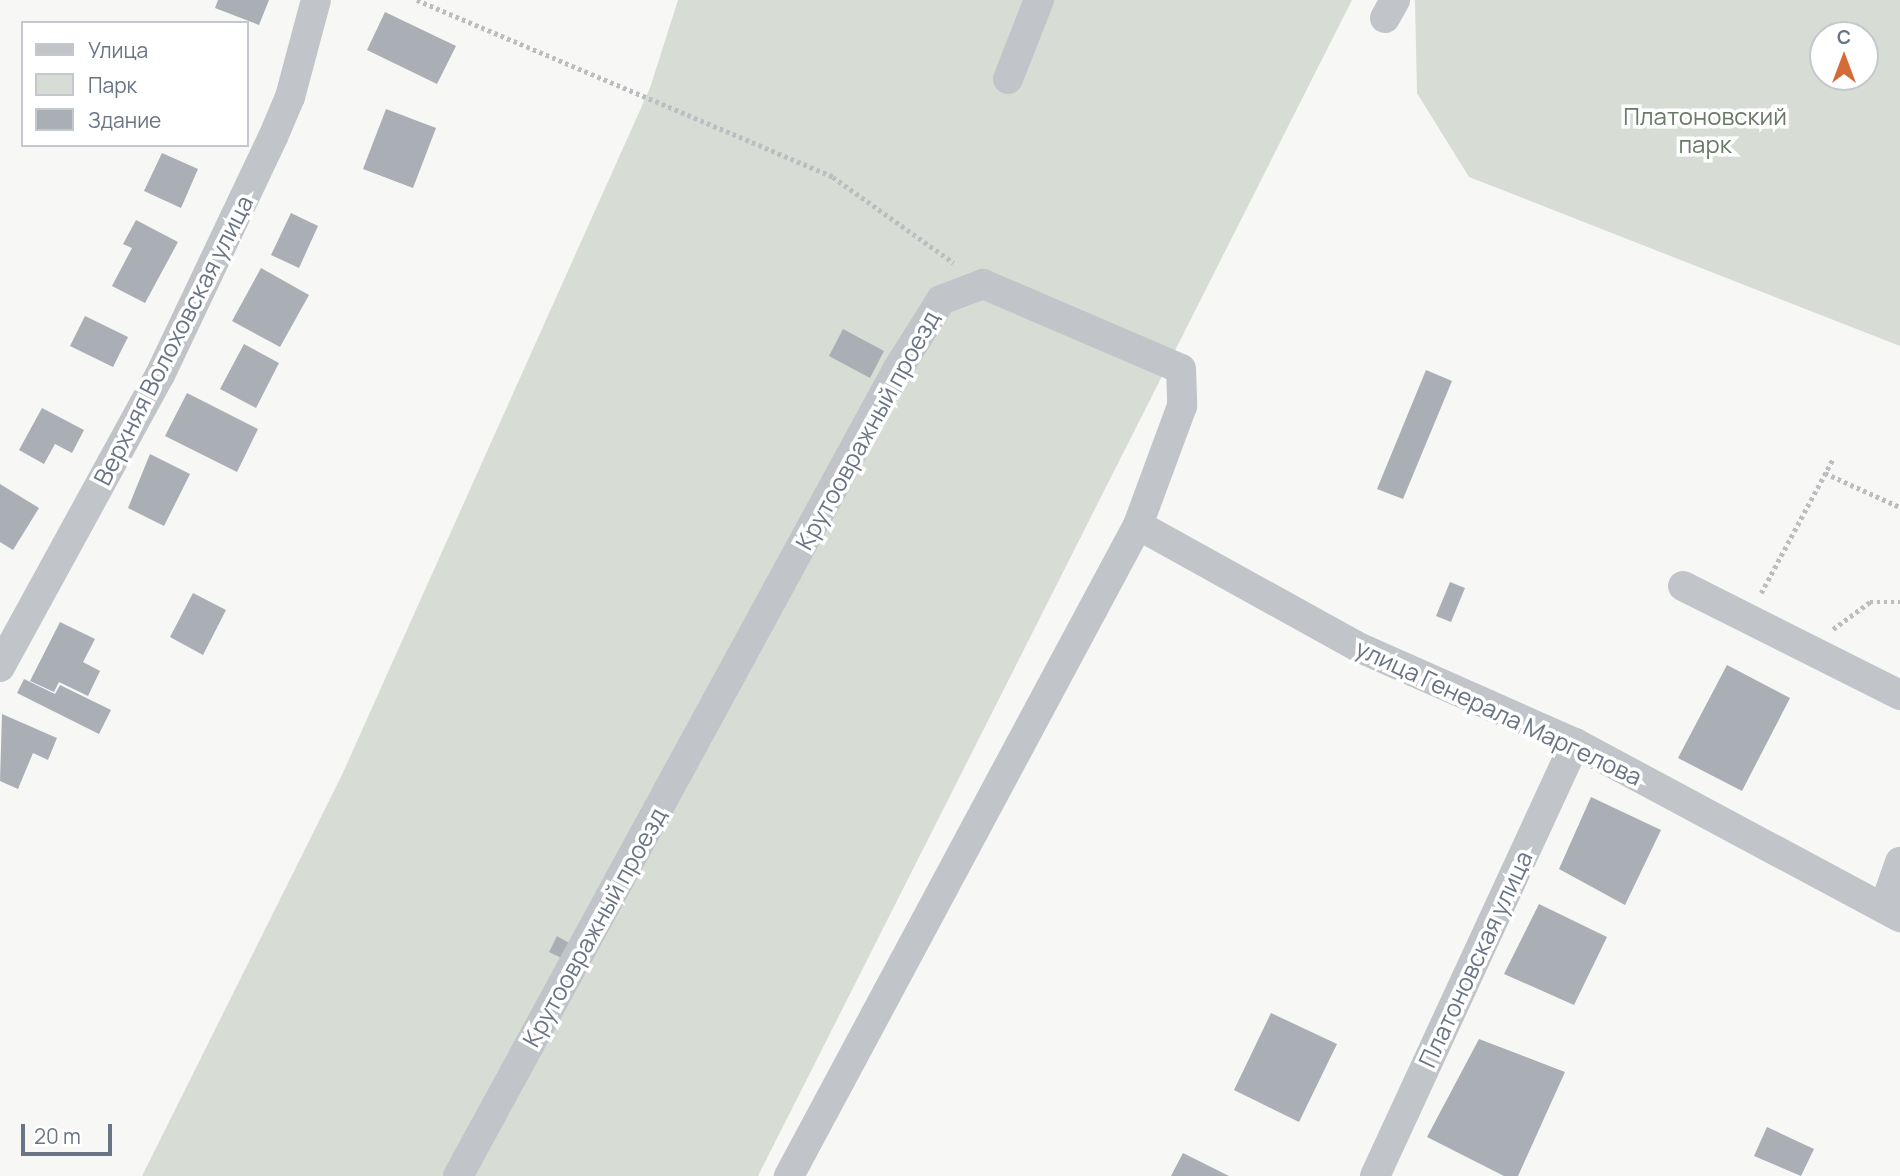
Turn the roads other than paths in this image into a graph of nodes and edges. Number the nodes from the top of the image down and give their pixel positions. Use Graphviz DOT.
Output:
graph roads {
  1 [pos="316,0"];
  2 [pos="1039,0"];
  3 [pos="1008,79"];
  4 [pos="1138,525"];
  5 [pos="1683,586"];
  6 [pos="0,667"];
  7 [pos="1900,695"];
  8 [pos="1575,743"];
  9 [pos="1900,862"];
  10 [pos="1892,912"];
  11 [pos="458,1176"];
  12 [pos="789,1176"];
  13 [pos="1375,1176"];
  1 -- 6 [label="street, Верхняя Волоховская улица"];
  2 -- 3 [label="street"];
  4 -- 8 [label="street, улица Генерала Маргелова"];
  4 -- 11 [label="street, Крутоовражный проезд"];
  4 -- 12 [label="street"];
  5 -- 7 [label="street"];
  8 -- 10 [label="street, улица Генерала Маргелова"];
  8 -- 13 [label="street, Платоновская улица"];
  9 -- 10 [label="street"];
}
